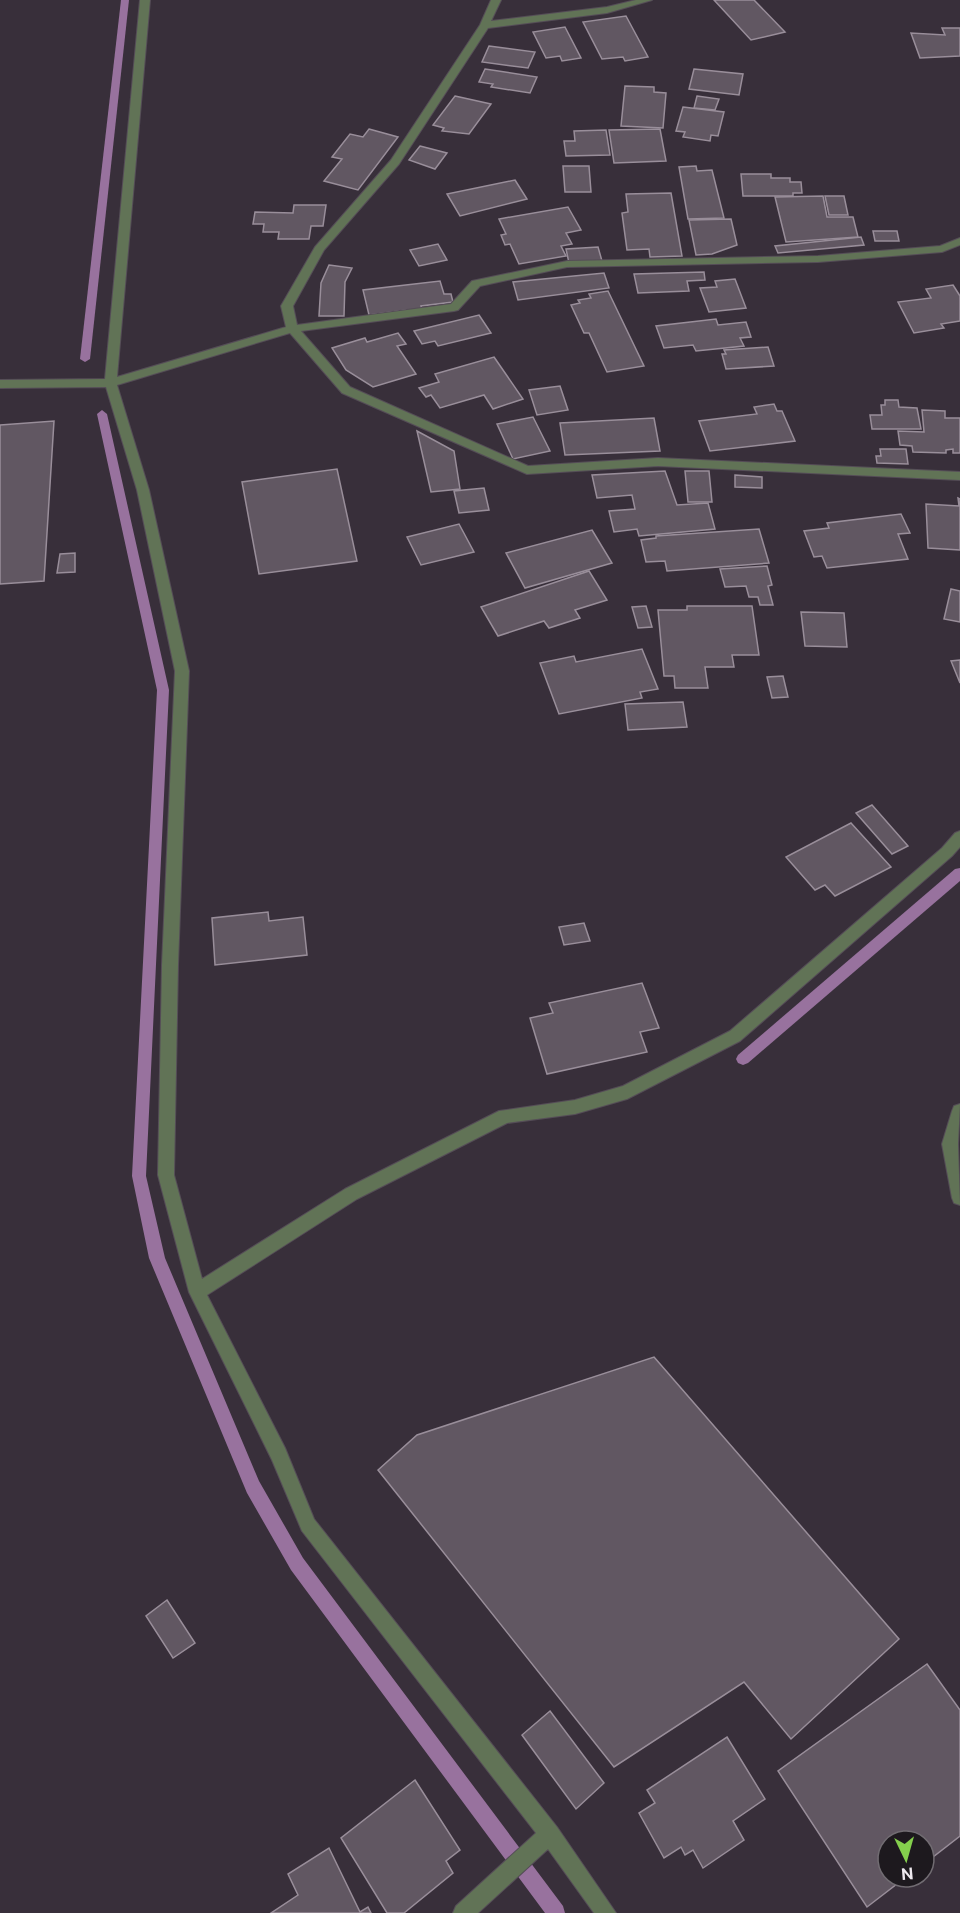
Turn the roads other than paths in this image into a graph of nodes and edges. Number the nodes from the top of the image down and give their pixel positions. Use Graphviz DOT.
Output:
graph roads {
  1 [pos="145,0"];
  2 [pos="496,0"];
  3 [pos="647,0"];
  4 [pos="485,25"];
  5 [pos="960,241"];
  6 [pos="292,329"];
  7 [pos="111,383"];
  8 [pos="0,384"];
  9 [pos="960,476"];
  10 [pos="960,837"];
  11 [pos="960,1111"];
  12 [pos="960,1198"];
  13 [pos="197,1292"];
  14 [pos="550,1834"];
  15 [pos="463,1913"];
  16 [pos="606,1913"];
  1 -- 7 [label="street"];
  2 -- 4 [label="street"];
  3 -- 4 [label="street"];
  4 -- 6 [label="street"];
  5 -- 6 [label="street"];
  6 -- 7 [label="street"];
  6 -- 9 [label="street"];
  7 -- 8 [label="street"];
  7 -- 13 [label="street"];
  10 -- 13 [label="street"];
  11 -- 12 [label="street"];
  13 -- 14 [label="street"];
  14 -- 15 [label="street"];
  14 -- 16 [label="street"];
}
